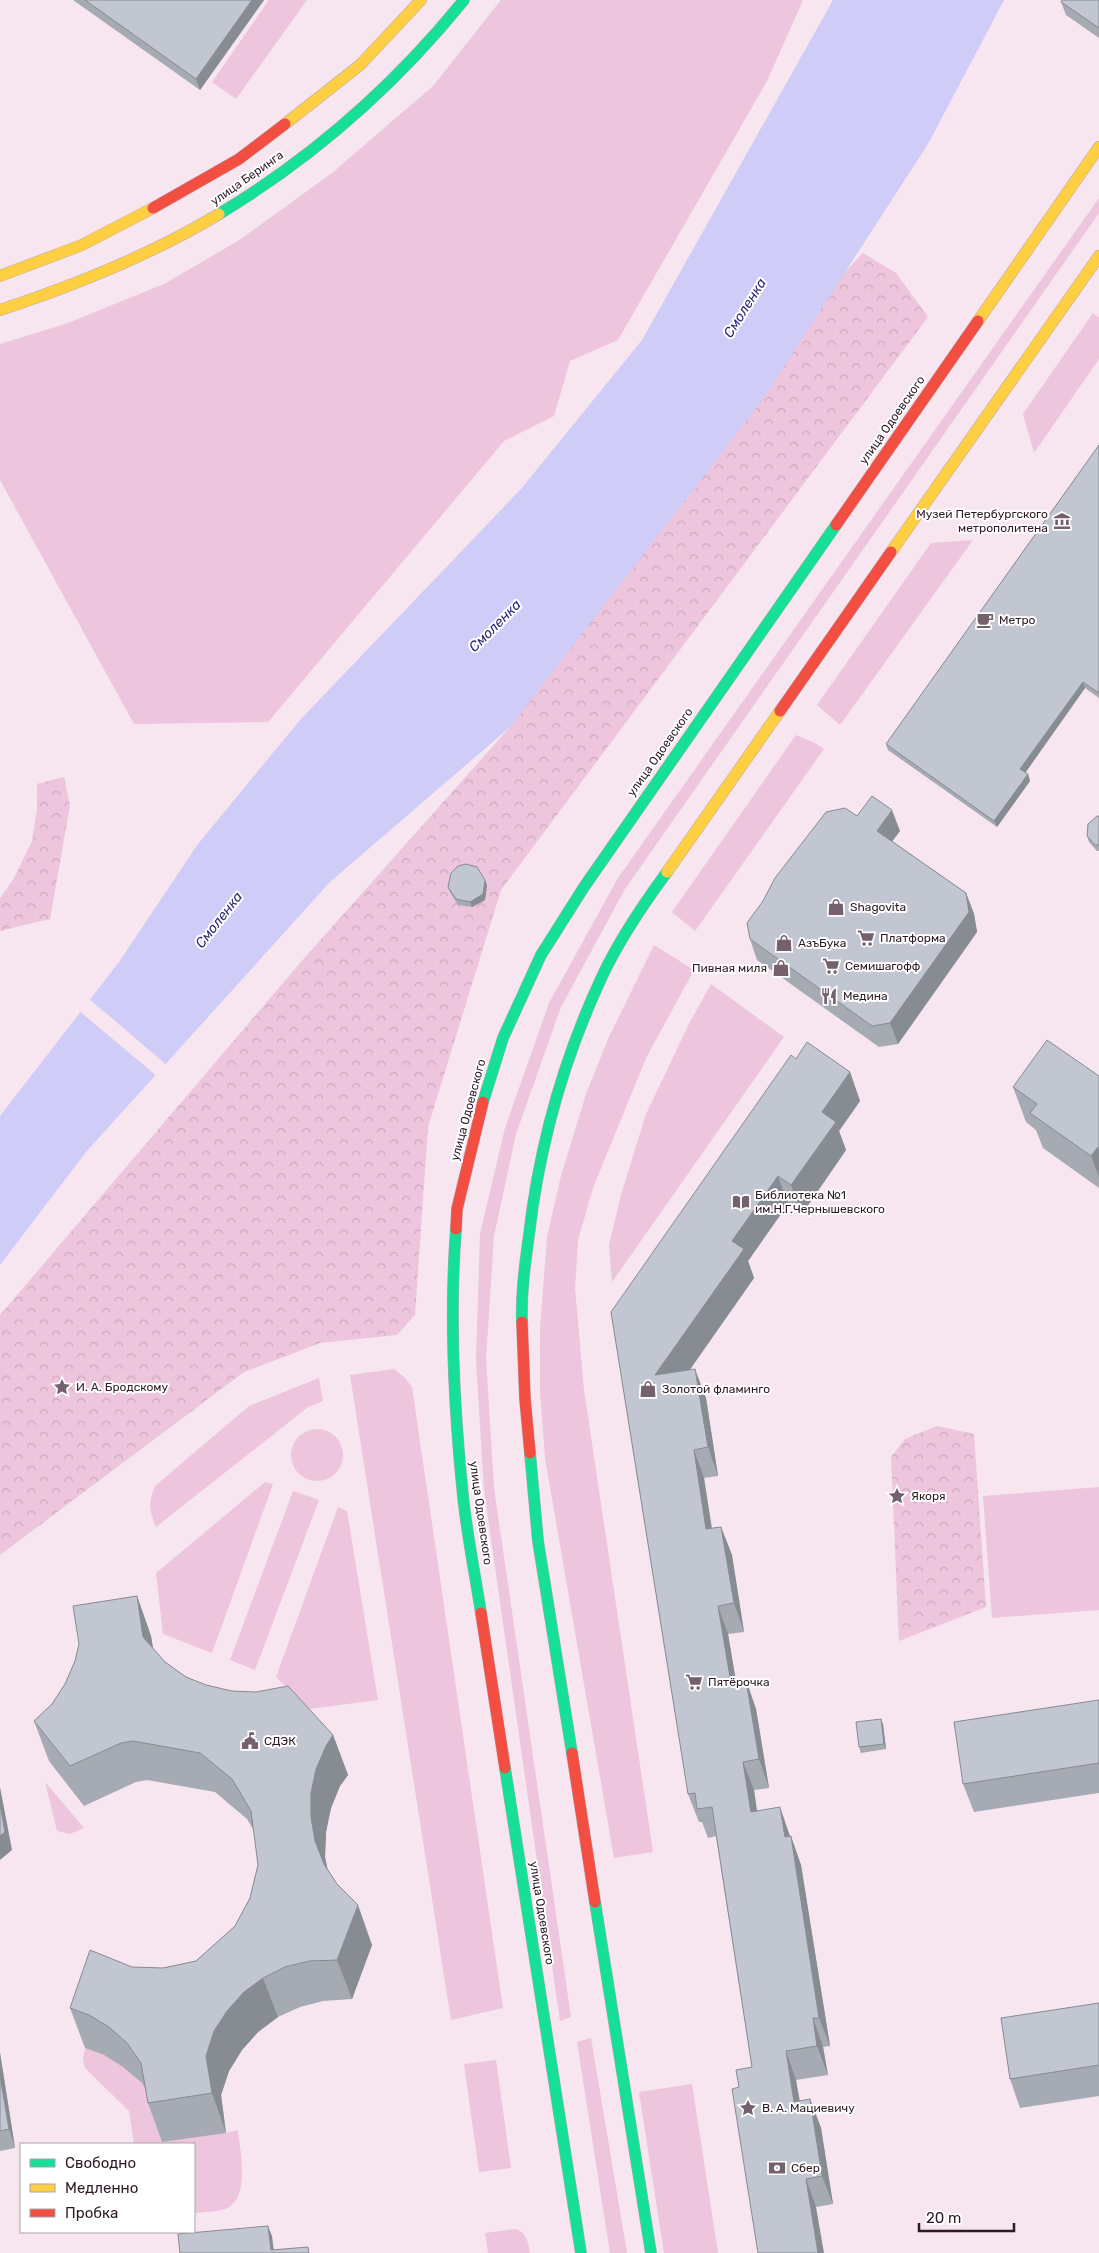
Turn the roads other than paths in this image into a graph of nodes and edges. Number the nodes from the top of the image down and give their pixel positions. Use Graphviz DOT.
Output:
graph roads {
  1 [pos="421,0"];
  2 [pos="464,0"];
  3 [pos="1099,147"];
  4 [pos="1099,256"];
  5 [pos="0,276"];
  6 [pos="0,310"];
  7 [pos="581,2253"];
  8 [pos="652,2253"];
  1 -- 5 [label="street, улица Беринга"];
  2 -- 6 [label="street, улица Беринга"];
  3 -- 7 [label="street, улица Одоевского"];
  4 -- 8 [label="street"];
}
